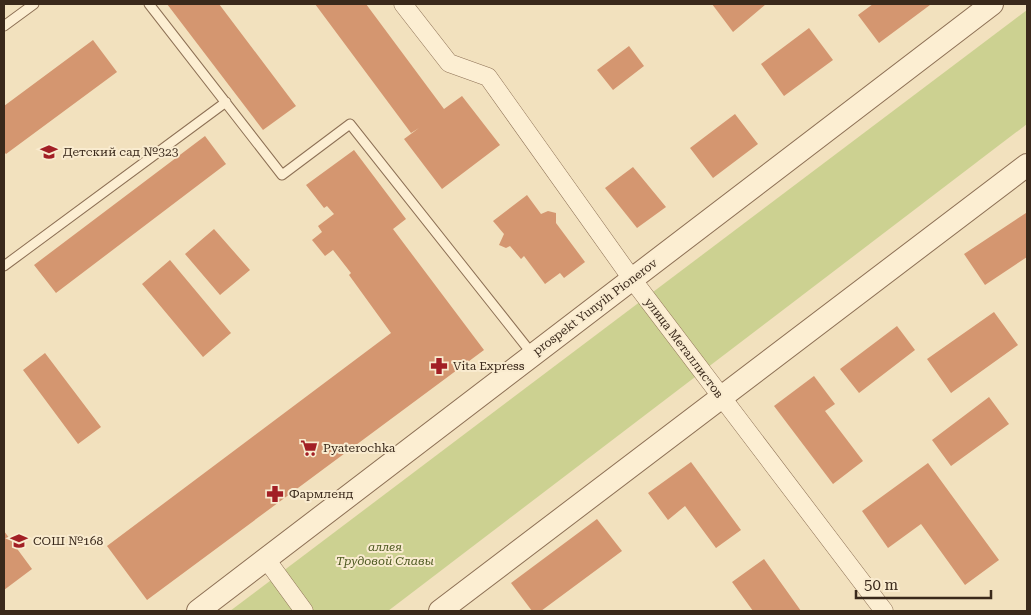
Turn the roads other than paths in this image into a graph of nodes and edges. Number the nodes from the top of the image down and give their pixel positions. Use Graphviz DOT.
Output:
graph roads {
  1 [pos="34,4"];
  2 [pos="149,4"];
  3 [pos="403,4"];
  4 [pos="992,4"];
  5 [pos="4,26"];
  6 [pos="226,102"];
  7 [pos="1027,165"];
  8 [pos="4,266"];
  9 [pos="632,279"];
  10 [pos="533,355"];
  11 [pos="721,397"];
  12 [pos="266,559"];
  13 [pos="198,611"];
  14 [pos="304,611"];
  15 [pos="440,611"];
  16 [pos="884,611"];
  1 -- 5 [label="lane"];
  2 -- 6 [label="lane"];
  3 -- 9 [label="street, улица Металлистов"];
  4 -- 9 [label="street, prospekt Yunyih Pionerov"];
  6 -- 8 [label="lane"];
  6 -- 10 [label="lane"];
  7 -- 11 [label="street"];
  9 -- 10 [label="street, prospekt Yunyih Pionerov"];
  9 -- 11 [label="street, улица Металлистов"];
  10 -- 12 [label="street, prospekt Yunyih Pionerov"];
  11 -- 15 [label="street"];
  11 -- 16 [label="street, улица Металлистов"];
  12 -- 13 [label="street, prospekt Yunyih Pionerov"];
  12 -- 14 [label="street"];
}
